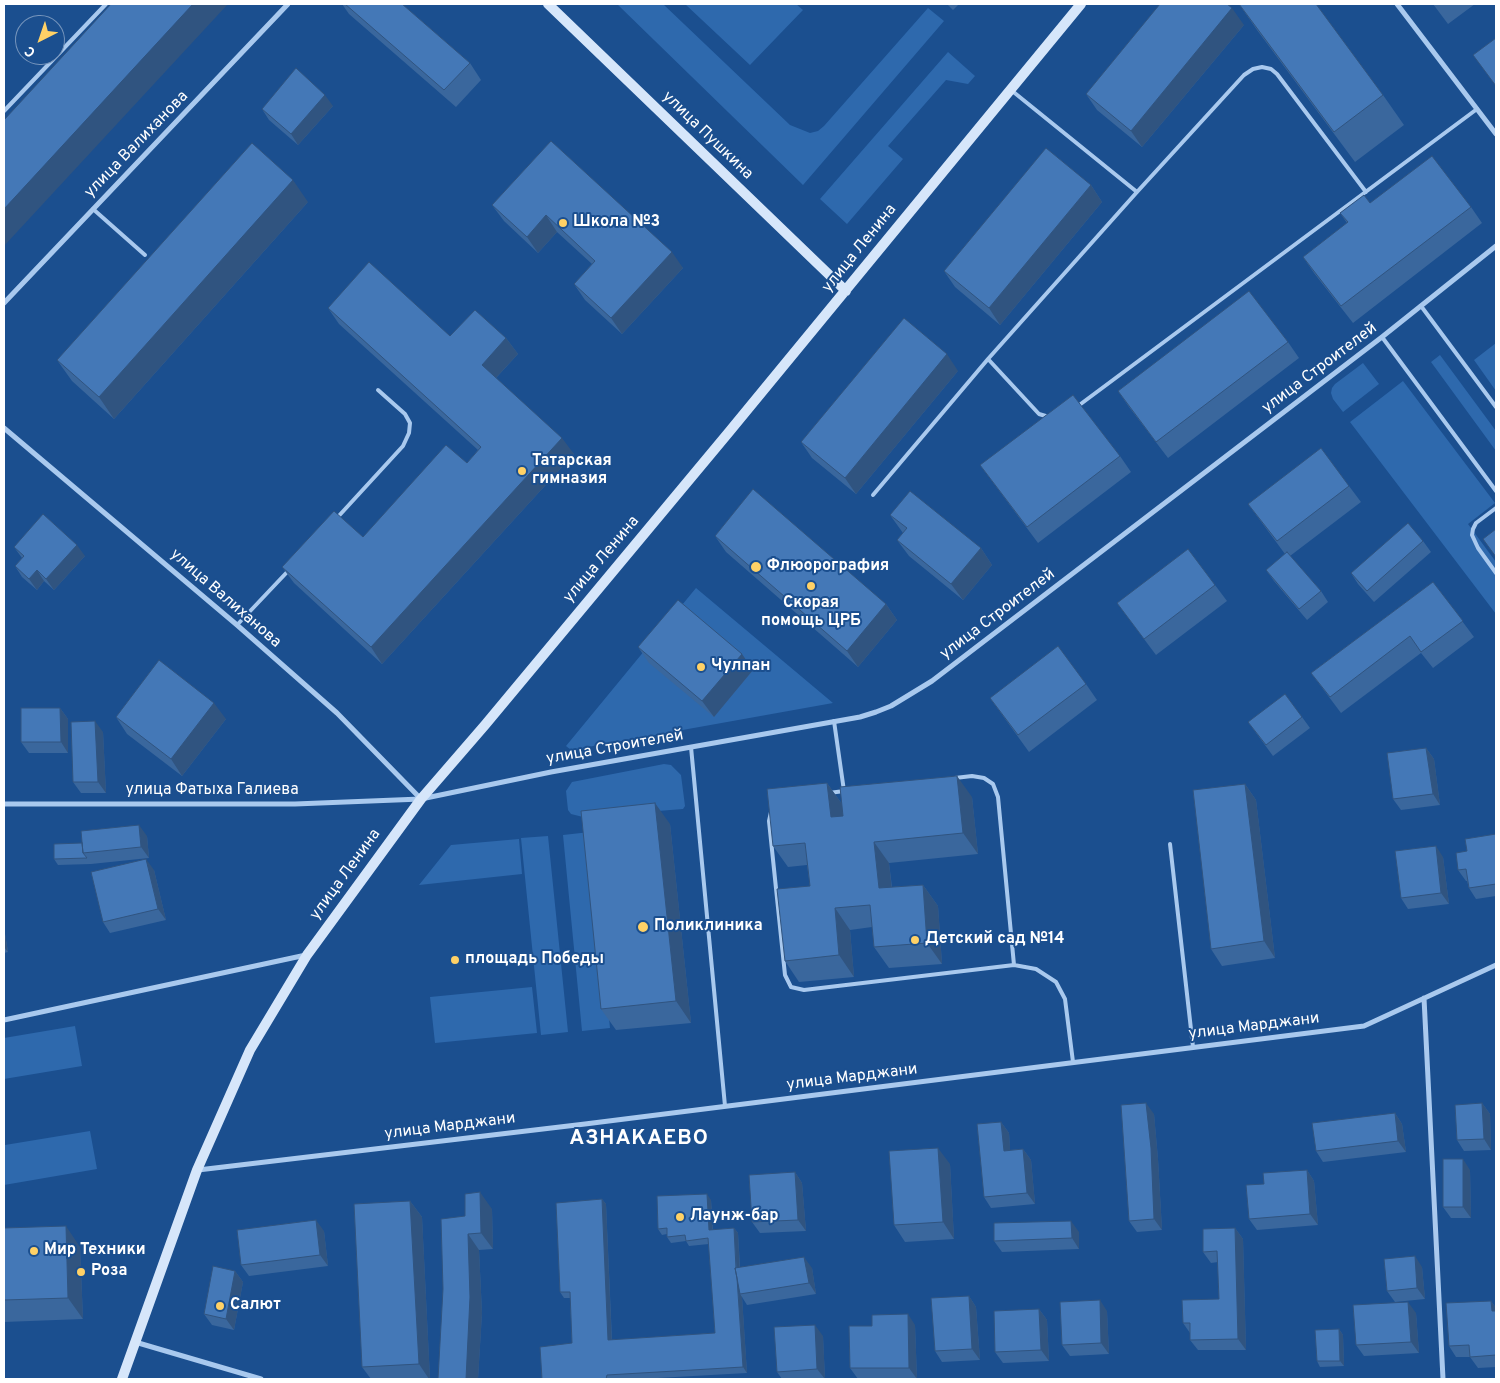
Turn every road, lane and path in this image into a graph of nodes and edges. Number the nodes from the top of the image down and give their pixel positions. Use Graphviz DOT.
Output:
graph roads {
  1 [pos="106,4"];
  2 [pos="288,4"];
  3 [pos="548,4"];
  4 [pos="1081,4"];
  5 [pos="1397,4"];
  6 [pos="1010,90"];
  7 [pos="1477,109"];
  8 [pos="4,111"];
  9 [pos="1496,134"];
  10 [pos="1137,192"];
  11 [pos="1366,192"];
  12 [pos="93,209"];
  13 [pos="1496,246"];
  14 [pos="144,256"];
  15 [pos="846,291"];
  16 [pos="4,303"];
  17 [pos="1421,306"];
  18 [pos="1382,337"];
  19 [pos="988,360"];
  20 [pos="378,390"];
  21 [pos="1496,407"];
  22 [pos="1071,410"];
  23 [pos="1056,417"];
  24 [pos="4,428"];
  25 [pos="1496,491"];
  26 [pos="873,495"];
  27 [pos="1496,508"];
  28 [pos="331,525"];
  29 [pos="291,568"];
  30 [pos="1496,572"];
  31 [pos="237,625"];
  32 [pos="834,721"];
  33 [pos="691,747"];
  34 [pos="952,778"];
  35 [pos="854,790"];
  36 [pos="844,791"];
  37 [pos="825,793"];
  38 [pos="421,799"];
  39 [pos="4,804"];
  40 [pos="774,808"];
  41 [pos="1170,844"];
  42 [pos="307,955"];
  43 [pos="1014,965"];
  44 [pos="1496,965"];
  45 [pos="1424,998"];
  46 [pos="4,1020"];
  47 [pos="1193,1048"];
  48 [pos="1073,1062"];
  49 [pos="725,1106"];
  50 [pos="197,1170"];
  51 [pos="135,1342"];
  52 [pos="122,1379"];
  53 [pos="260,1379"];
  54 [pos="1443,1379"];
  1 -- 8 [label="lane"];
  2 -- 12 [label="street, улица Валиханова"];
  3 -- 15 [label="main road, улица Пушкина"];
  4 -- 6 [label="main road, улица Ленина"];
  5 -- 7 [label="street"];
  6 -- 10 [label="lane"];
  6 -- 15 [label="main road, улица Ленина"];
  7 -- 9 [label="street"];
  7 -- 11 [label="lane"];
  10 -- 11 [label="lane"];
  10 -- 19 [label="lane"];
  11 -- 22 [label="lane"];
  12 -- 14 [label="lane"];
  12 -- 16 [label="street, улица Валиханова"];
  13 -- 17 [label="street, улица Строителей"];
  15 -- 38 [label="main road, улица Ленина"];
  17 -- 18 [label="street, улица Строителей"];
  17 -- 21 [label="lane"];
  18 -- 25 [label="lane"];
  18 -- 32 [label="street, улица Строителей"];
  19 -- 23 [label="lane"];
  19 -- 26 [label="lane"];
  20 -- 28 [label="lane"];
  24 -- 31 [label="street, улица Валиханова"];
  27 -- 30 [label="lane"];
  29 -- 31 [label="lane"];
  31 -- 38 [label="street, улица Валиханова"];
  32 -- 33 [label="street, улица Строителей"];
  32 -- 36 [label="lane"];
  33 -- 38 [label="street, улица Строителей"];
  33 -- 49 [label="lane"];
  34 -- 43 [label="lane"];
  35 -- 36 [label="lane"];
  36 -- 37 [label="lane"];
  38 -- 39 [label="street, улица Фатыха Галиева"];
  38 -- 42 [label="main road, улица Ленина"];
  40 -- 43 [label="lane"];
  41 -- 47 [label="lane"];
  42 -- 46 [label="street"];
  42 -- 50 [label="main road, улица Ленина"];
  43 -- 48 [label="lane"];
  44 -- 45 [label="street, улица Марджани"];
  45 -- 47 [label="street, улица Марджани"];
  45 -- 54 [label="street"];
  47 -- 48 [label="street, улица Марджани"];
  48 -- 49 [label="street, улица Марджани"];
  49 -- 50 [label="street, улица Марджани"];
  50 -- 51 [label="main road, улица Ленина"];
  51 -- 52 [label="main road, улица Ленина"];
  51 -- 53 [label="street"];
}
